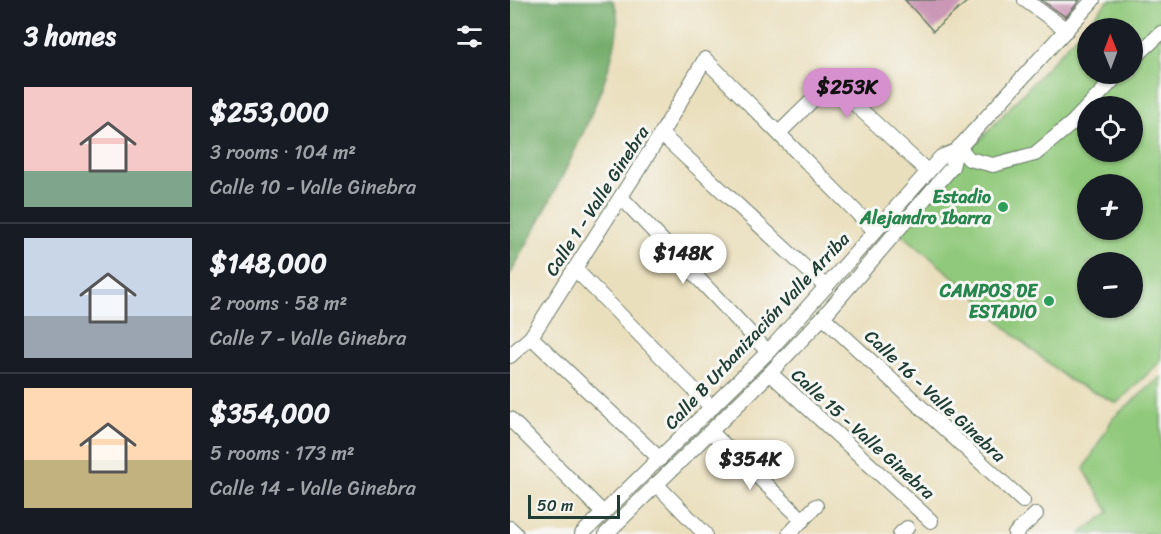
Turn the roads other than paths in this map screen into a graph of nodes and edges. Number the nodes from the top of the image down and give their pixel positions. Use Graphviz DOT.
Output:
graph roads {
  1 [pos="1025,0"];
  2 [pos="1093,0"];
  3 [pos="1067,30"];
  4 [pos="1161,33"];
  5 [pos="1143,50"];
  6 [pos="1109,84"];
  7 [pos="779,133"];
  8 [pos="661,134"];
  9 [pos="958,149"];
  10 [pos="928,172"];
  11 [pos="621,197"];
  12 [pos="875,231"];
  13 [pos="575,269"];
  14 [pos="825,287"];
  15 [pos="823,317"];
  16 [pos="531,337"];
  17 [pos="768,352"];
  18 [pos="510,356"];
  19 [pos="770,373"];
  20 [pos="712,408"];
  21 [pos="510,419"];
  22 [pos="711,432"];
  23 [pos="660,459"];
  24 [pos="656,484"];
  25 [pos="1023,501"];
  26 [pos="816,506"];
  27 [pos="604,514"];
  28 [pos="1036,514"];
  29 [pos="803,520"];
  30 [pos="931,521"];
  31 [pos="510,528"];
  32 [pos="516,534"];
  33 [pos="582,534"];
  34 [pos="606,534"];
  35 [pos="705,534"];
  36 [pos="789,534"];
  37 [pos="1015,534"];
  1 -- 3 [label="street"];
  2 -- 3 [label="street, Calle B Urbanización Valle Arriba"];
  3 -- 9 [label="street, Calle B Urbanización Valle Arriba"];
  4 -- 5 [label="street"];
  6 -- 9 [label="street"];
  7 -- 8 [label="street, Calle 1 - Valle Ginebra"];
  7 -- 10 [label="street"];
  7 -- 12 [label="street"];
  8 -- 11 [label="street, Calle 1 - Valle Ginebra"];
  8 -- 14 [label="street"];
  9 -- 10 [label="street, Calle B Urbanización Valle Arriba"];
  9 -- 15 [label="street, Calle B Urbanización Valle Arriba"];
  10 -- 12 [label="street, Calle B Urbanización Valle Arriba"];
  11 -- 13 [label="street, Calle 1 - Valle Ginebra"];
  11 -- 17 [label="street"];
  12 -- 14 [label="street, Calle B Urbanización Valle Arriba"];
  13 -- 16 [label="street, Calle 1 - Valle Ginebra"];
  13 -- 20 [label="street"];
  14 -- 17 [label="street, Calle B Urbanización Valle Arriba"];
  15 -- 19 [label="street, Calle B Urbanización Valle Arriba"];
  15 -- 25 [label="street, Calle 16 - Valle Ginebra"];
  16 -- 18 [label="street, Calle 1 - Valle Ginebra"];
  16 -- 23 [label="street"];
  17 -- 20 [label="street, Calle B Urbanización Valle Arriba"];
  19 -- 22 [label="street, Calle B Urbanización Valle Arriba"];
  19 -- 30 [label="street, Calle 15 - Valle Ginebra"];
  20 -- 23 [label="street, Calle B Urbanización Valle Arriba"];
  21 -- 27 [label="street"];
  22 -- 24 [label="street, Calle B Urbanización Valle Arriba"];
  22 -- 29 [label="street"];
  23 -- 27 [label="street, Calle B Urbanización Valle Arriba"];
  24 -- 34 [label="street, Calle B Urbanización Valle Arriba"];
  24 -- 35 [label="street"];
  26 -- 29 [label="street"];
  27 -- 33 [label="street, Calle B Urbanización Valle Arriba"];
  28 -- 37 [label="street"];
  29 -- 36 [label="street"];
  31 -- 32 [label="street"];
}
